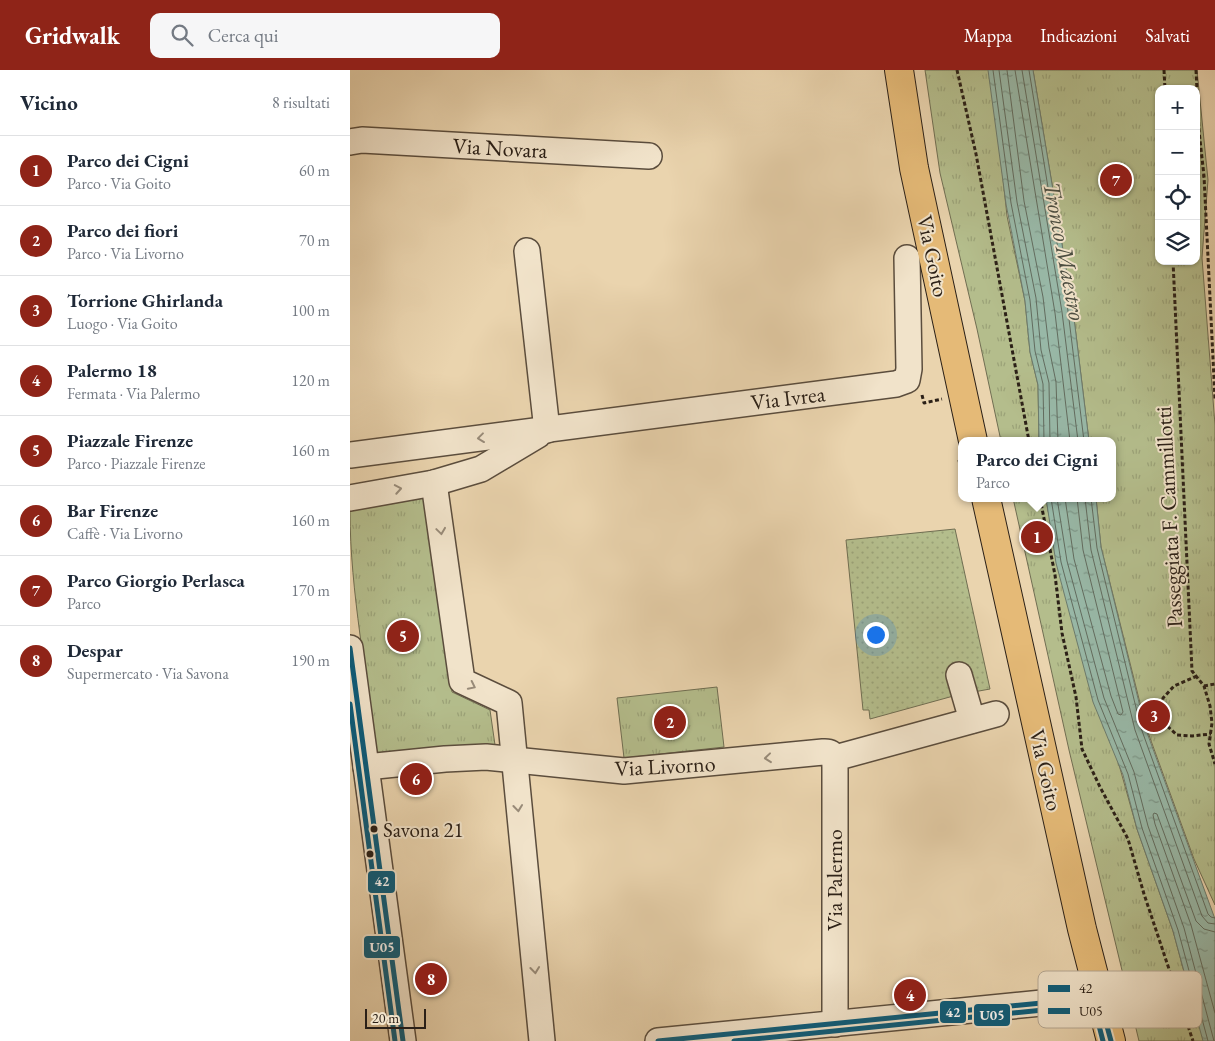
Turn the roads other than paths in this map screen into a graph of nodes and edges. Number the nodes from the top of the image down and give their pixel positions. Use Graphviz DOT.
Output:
graph roads {
  1 [pos="899,70"];
  2 [pos="350,142"];
  3 [pos="649,156"];
  4 [pos="527,251"];
  5 [pos="907,258"];
  6 [pos="547,430"];
  7 [pos="972,437"];
  8 [pos="350,455"];
  9 [pos="434,483"];
  10 [pos="350,498"];
  11 [pos="987,502"];
  12 [pos="350,648"];
  13 [pos="960,675"];
  14 [pos="352,682"];
  15 [pos="996,714"];
  16 [pos="972,720"];
  17 [pos="826,756"];
  18 [pos="513,760"];
  19 [pos="361,774"];
  20 [pos="1093,971"];
  21 [pos="1038,1004"];
  22 [pos="1107,1028"];
  23 [pos="851,1029"];
  24 [pos="403,1041"];
  25 [pos="542,1041"];
  26 [pos="658,1041"];
  27 [pos="1111,1041"];
  1 -- 7 [label="main road, Via Goito"];
  2 -- 3 [label="street, Via Novara"];
  4 -- 6 [label="street"];
  5 -- 6 [label="street, Via Ivrea"];
  6 -- 8 [label="street, Via Ivrea, one-way"];
  6 -- 9 [label="street, Via Ivrea"];
  10 -- 9 [label="street, Via Ivrea, one-way"];
  9 -- 18 [label="street, one-way"];
  11 -- 20 [label="main road, Via Goito"];
  12 -- 14 [label="street"];
  13 -- 16 [label="street"];
  14 -- 19 [label="street"];
  15 -- 16 [label="street, Via Livorno"];
  16 -- 17 [label="street, Via Livorno"];
  17 -- 18 [label="street, Via Livorno, one-way"];
  17 -- 23 [label="street, Via Palermo"];
  18 -- 19 [label="street, Via Livorno"];
  18 -- 25 [label="street, one-way"];
  19 -- 24 [label="street"];
  21 -- 23 [label="street"];
  22 -- 27 [label="main road, Via Goito"];
  23 -- 26 [label="street"];
}
